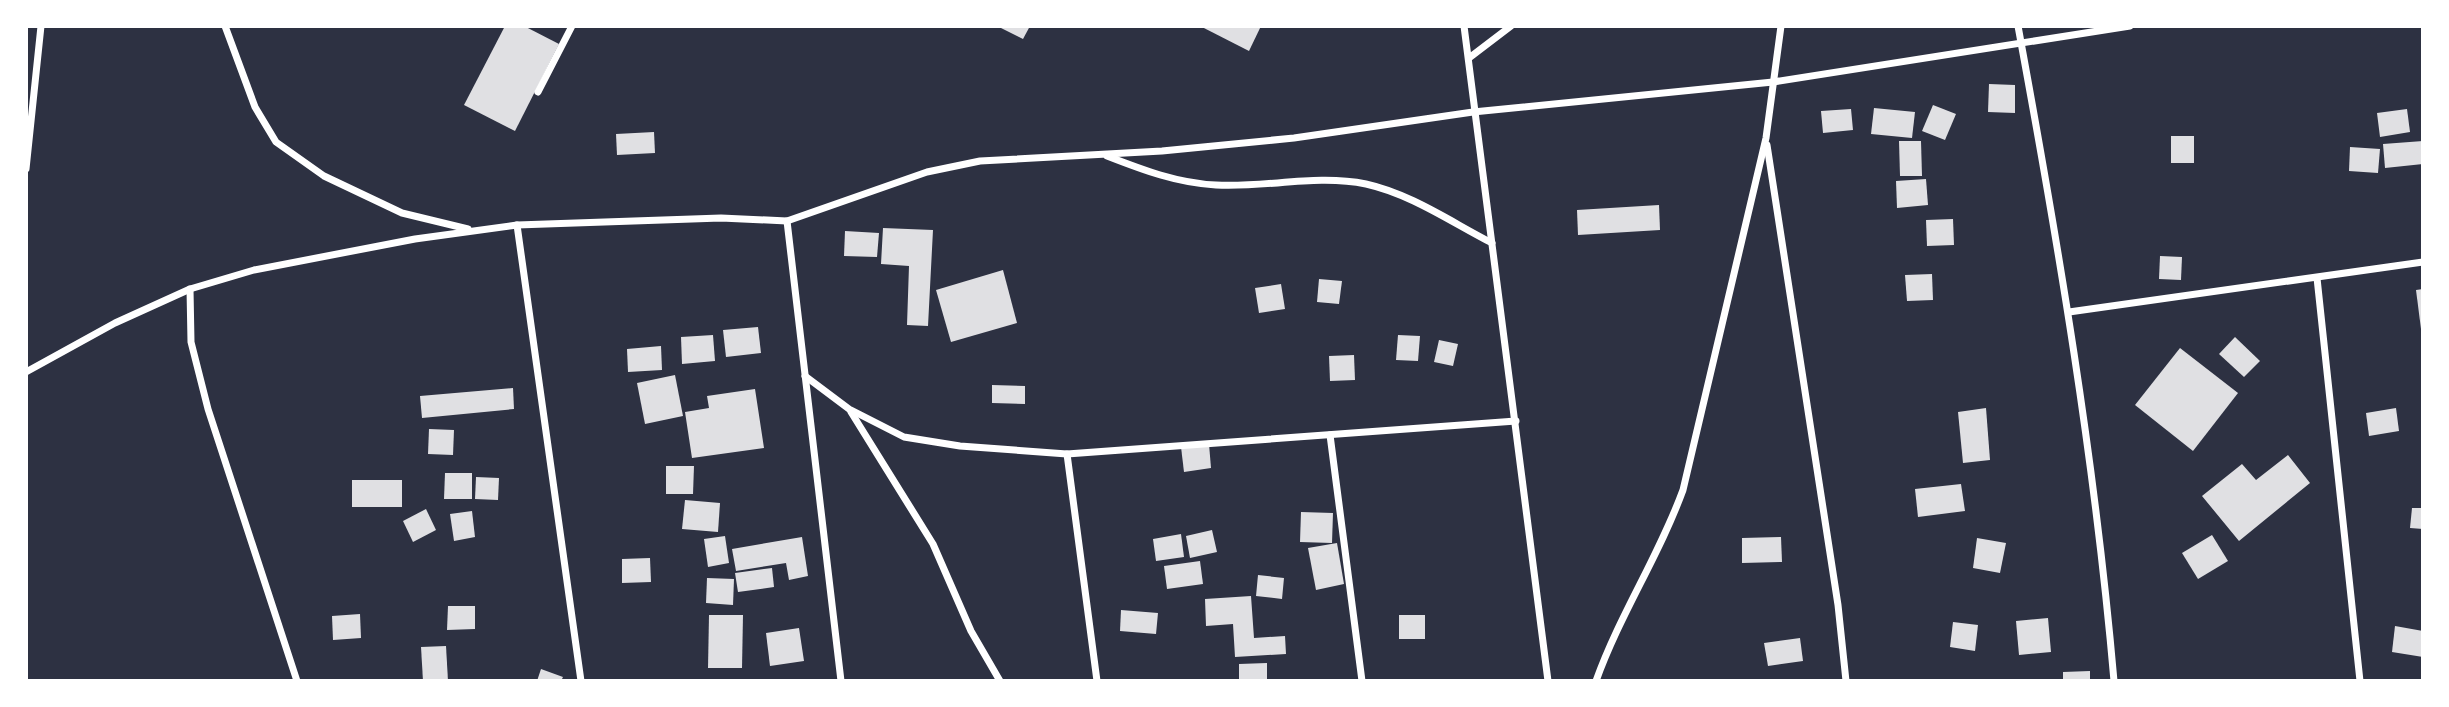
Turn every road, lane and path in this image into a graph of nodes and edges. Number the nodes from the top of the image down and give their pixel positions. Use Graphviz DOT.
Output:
graph roads {
  1 [pos="41,26"];
  2 [pos="225,26"];
  3 [pos="572,26"];
  4 [pos="1464,26"];
  5 [pos="1511,26"];
  6 [pos="1781,26"];
  7 [pos="2018,26"];
  8 [pos="2130,26"];
  9 [pos="2021,42"];
  10 [pos="1469,58"];
  11 [pos="1773,82"];
  12 [pos="538,92"];
  13 [pos="1473,112"];
  14 [pos="1766,138"];
  15 [pos="1103,155"];
  16 [pos="26,169"];
  17 [pos="786,221"];
  18 [pos="517,225"];
  19 [pos="476,231"];
  20 [pos="1492,243"];
  21 [pos="2423,262"];
  22 [pos="2317,278"];
  23 [pos="190,289"];
  24 [pos="2069,312"];
  25 [pos="26,372"];
  26 [pos="805,376"];
  27 [pos="849,409"];
  28 [pos="1517,421"];
  29 [pos="1330,435"];
  30 [pos="1067,454"];
  31 [pos="297,681"];
  32 [pos="580,681"];
  33 [pos="841,681"];
  34 [pos="1000,681"];
  35 [pos="1097,681"];
  36 [pos="1362,681"];
  37 [pos="1548,681"];
  38 [pos="1596,681"];
  39 [pos="1846,681"];
  40 [pos="2114,681"];
  41 [pos="2360,681"];
  1 -- 16 [label="street"];
  2 -- 19 [label="street"];
  3 -- 12 [label="street"];
  4 -- 10 [label="street"];
  5 -- 10 [label="street"];
  6 -- 11 [label="street"];
  7 -- 9 [label="street"];
  8 -- 9 [label="street"];
  9 -- 11 [label="street"];
  9 -- 24 [label="street"];
  10 -- 13 [label="street"];
  11 -- 13 [label="street"];
  11 -- 14 [label="street"];
  13 -- 15 [label="street"];
  13 -- 20 [label="street"];
  14 -- 38 [label="street"];
  14 -- 39 [label="street"];
  15 -- 17 [label="street"];
  15 -- 20 [label="street"];
  17 -- 18 [label="street"];
  17 -- 26 [label="street"];
  18 -- 19 [label="street"];
  18 -- 32 [label="street"];
  19 -- 23 [label="street"];
  20 -- 28 [label="street"];
  21 -- 22 [label="street"];
  22 -- 24 [label="street"];
  22 -- 41 [label="street"];
  23 -- 25 [label="street"];
  23 -- 31 [label="street"];
  24 -- 40 [label="street"];
  26 -- 27 [label="street"];
  26 -- 33 [label="street"];
  27 -- 30 [label="street"];
  27 -- 34 [label="street"];
  28 -- 29 [label="street"];
  28 -- 37 [label="street"];
  29 -- 30 [label="street"];
  29 -- 36 [label="street"];
  30 -- 35 [label="street"];
}
